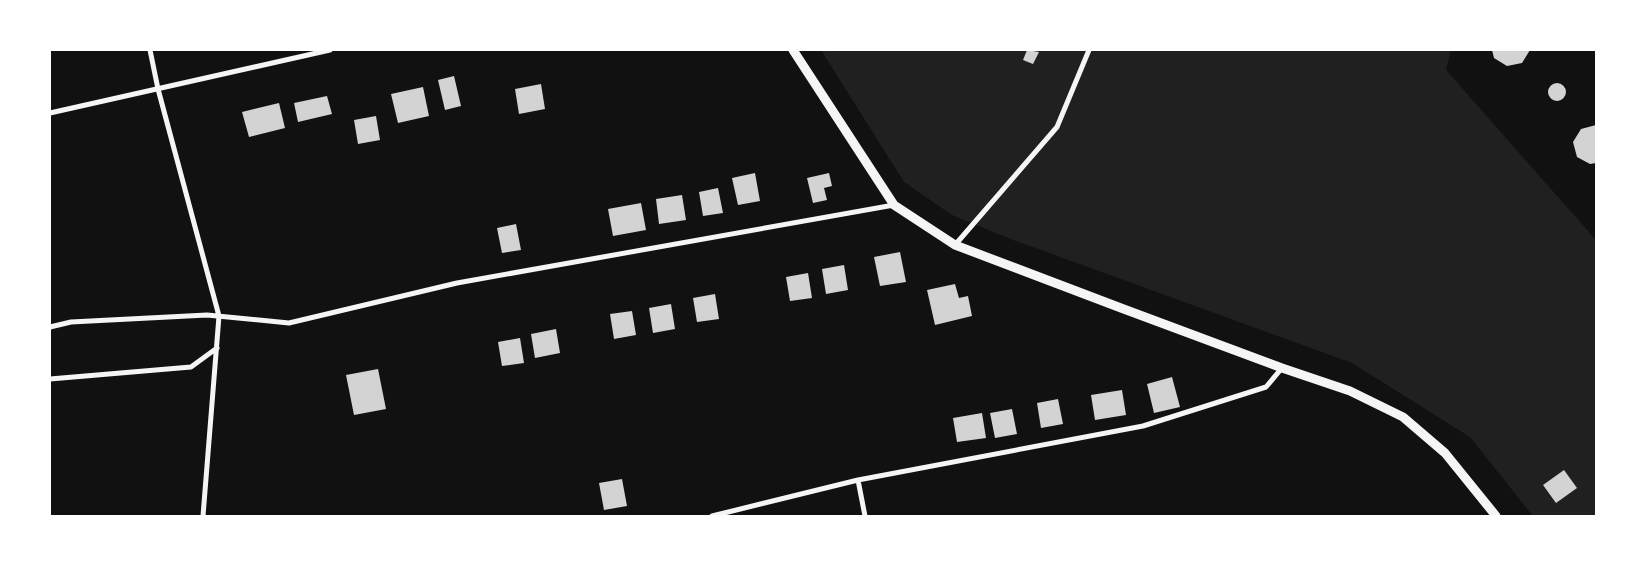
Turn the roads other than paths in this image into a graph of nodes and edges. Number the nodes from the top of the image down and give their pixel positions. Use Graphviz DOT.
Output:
graph roads {
  1 [pos="150,50"];
  2 [pos="330,50"];
  3 [pos="793,50"];
  4 [pos="1089,50"];
  5 [pos="158,89"];
  6 [pos="50,113"];
  7 [pos="894,205"];
  8 [pos="955,245"];
  9 [pos="219,316"];
  10 [pos="50,328"];
  11 [pos="217,348"];
  12 [pos="1282,368"];
  13 [pos="50,379"];
  14 [pos="858,480"];
  15 [pos="203,516"];
  16 [pos="712,516"];
  17 [pos="865,516"];
  18 [pos="1496,516"];
  1 -- 5 [label="street"];
  2 -- 5 [label="street"];
  3 -- 7 [label="street"];
  4 -- 8 [label="street"];
  5 -- 6 [label="street"];
  5 -- 9 [label="street"];
  7 -- 8 [label="street"];
  7 -- 9 [label="street"];
  8 -- 12 [label="street"];
  9 -- 10 [label="street"];
  9 -- 11 [label="street"];
  11 -- 13 [label="street"];
  11 -- 15 [label="street"];
  12 -- 14 [label="street"];
  12 -- 18 [label="street"];
  14 -- 16 [label="street"];
  14 -- 17 [label="street"];
}
